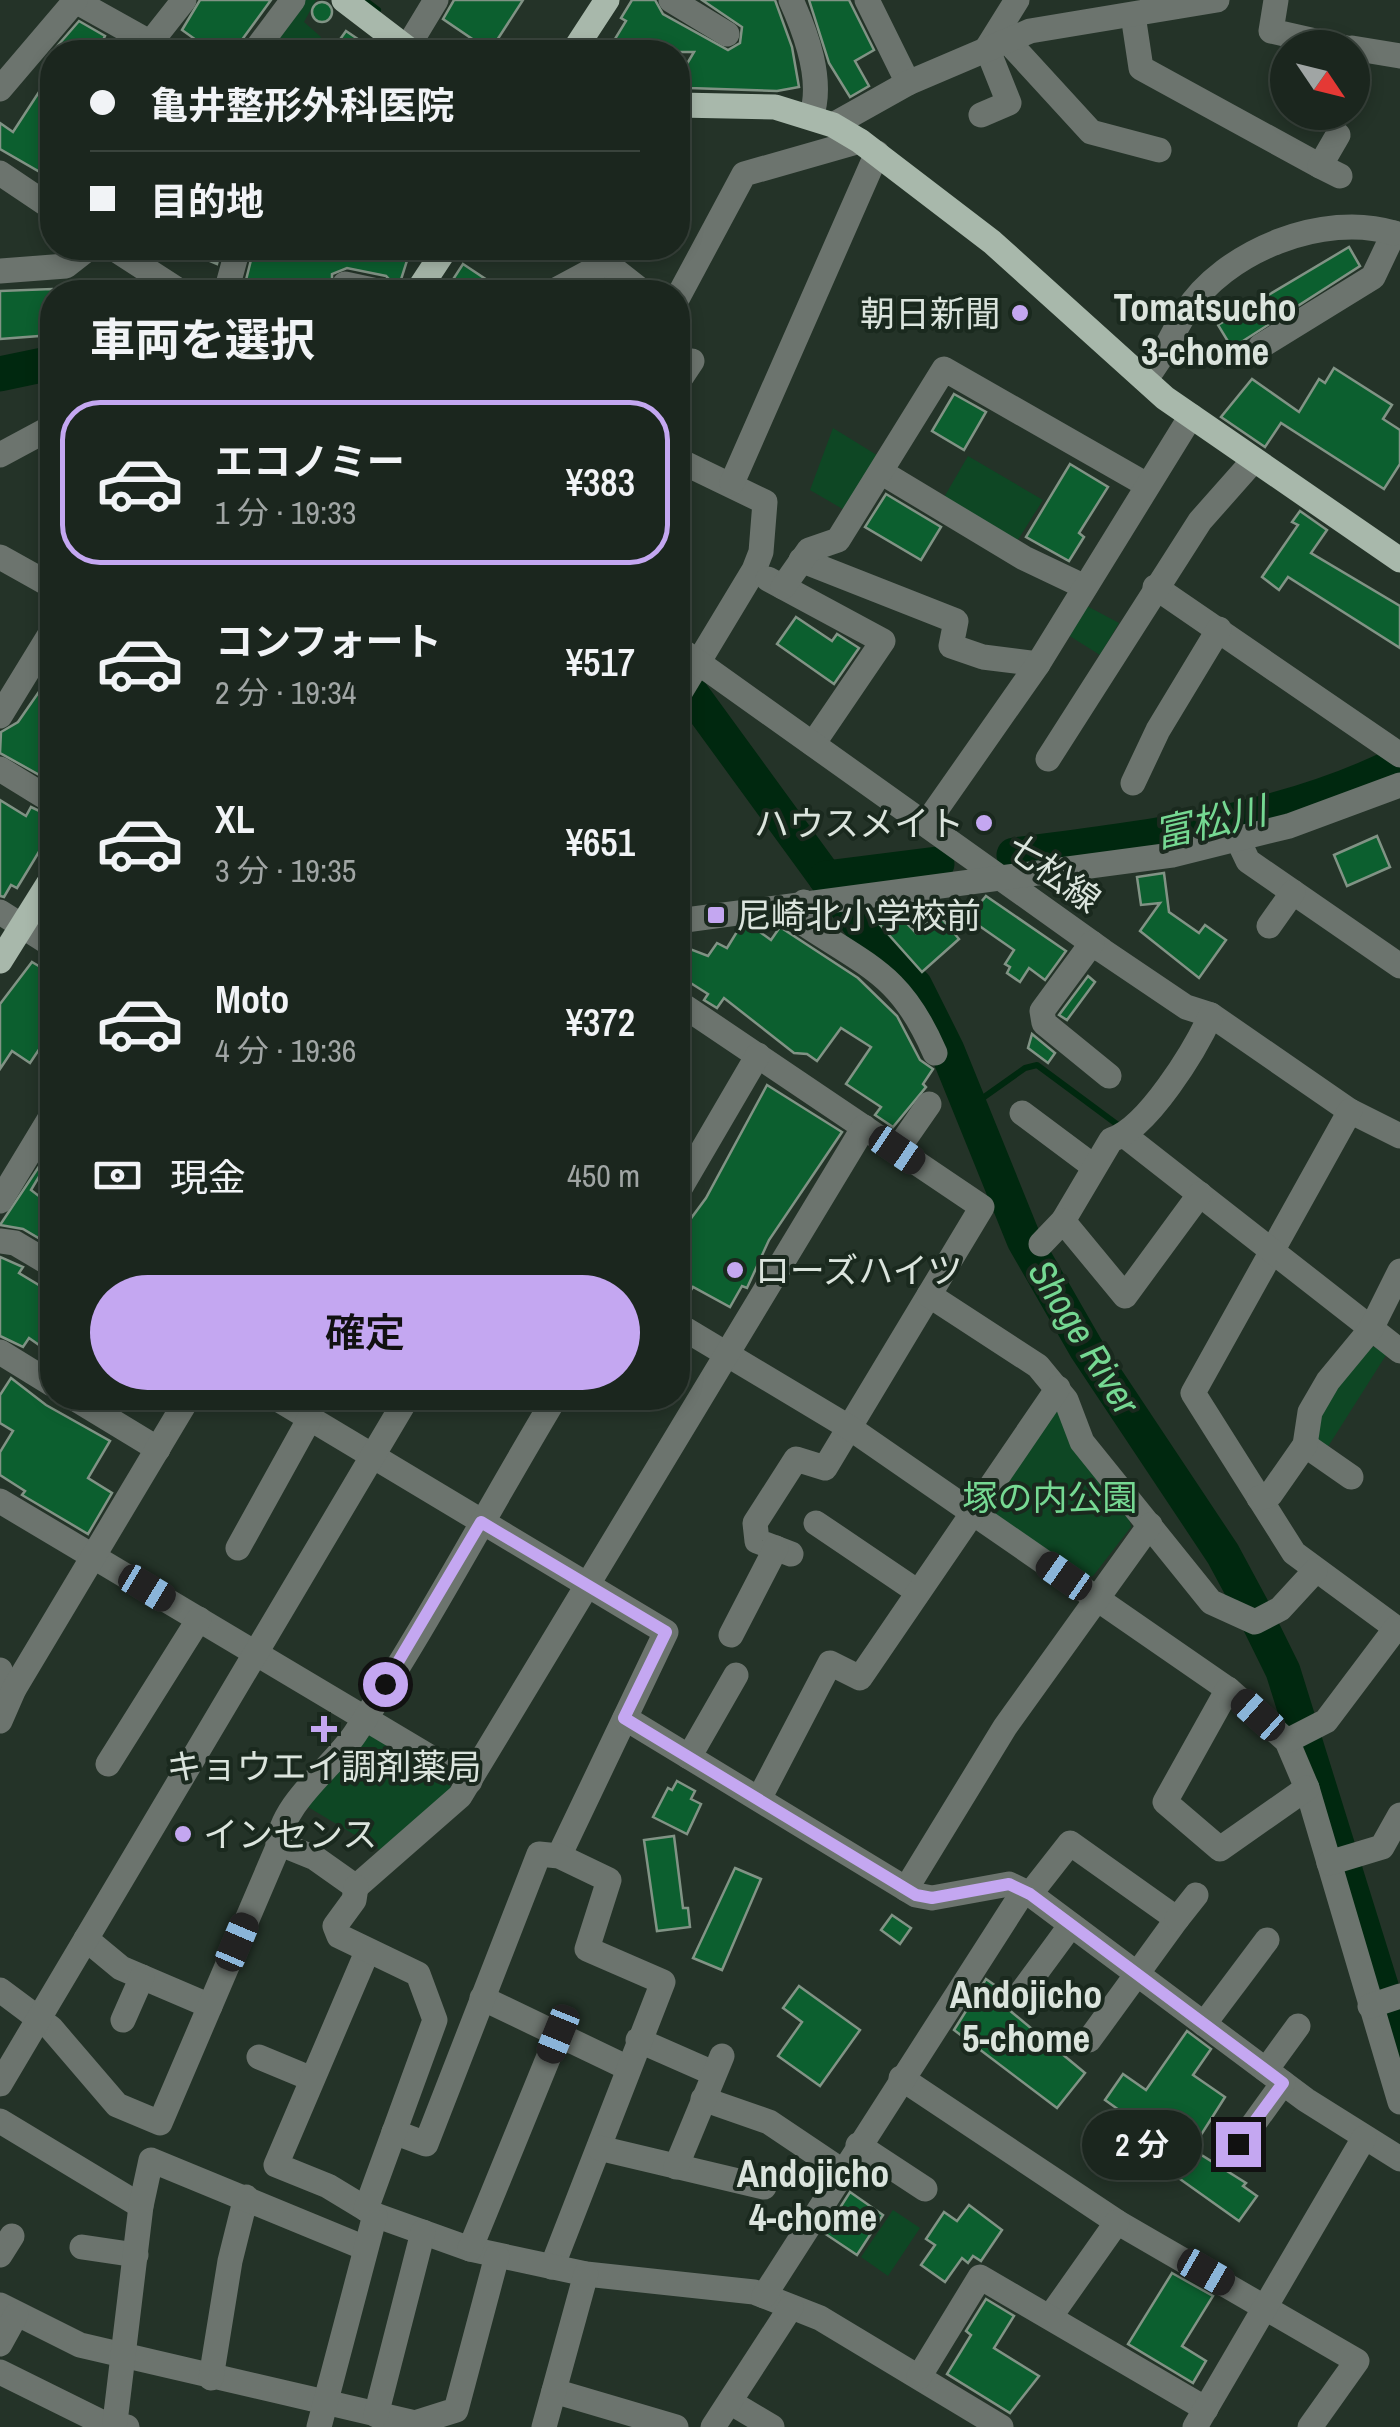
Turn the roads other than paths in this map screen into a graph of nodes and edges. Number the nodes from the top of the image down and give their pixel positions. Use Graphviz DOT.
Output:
graph roads {
  1 [pos="184,0"];
  2 [pos="293,0"];
  3 [pos="344,0"];
  4 [pos="436,0"];
  5 [pos="607,0"];
  6 [pos="672,0"];
  7 [pos="791,0"];
  8 [pos="867,0"];
  9 [pos="1017,0"];
  10 [pos="1217,0"];
  11 [pos="1276,0"];
  12 [pos="79,1"];
  13 [pos="1162,4"];
  14 [pos="1133,14"];
  15 [pos="1270,30"];
  16 [pos="726,34"];
  17 [pos="44,40"];
  18 [pos="145,40"];
  19 [pos="162,40"];
  20 [pos="263,40"];
  21 [pos="396,40"];
  22 [pos="414,40"];
  23 [pos="582,40"];
  24 [pos="999,43"];
  25 [pos="40,44"];
  26 [pos="1370,51"];
  27 [pos="1400,56"];
  28 [pos="908,83"];
  29 [pos="0,89"];
  30 [pos="690,106"];
  31 [pos="981,115"];
  32 [pos="822,120"];
  33 [pos="1338,134"];
  34 [pos="869,147"];
  35 [pos="1159,150"];
  36 [pos="0,173"];
  37 [pos="40,200"];
  38 [pos="1397,234"];
  39 [pos="74,260"];
  40 [pos="132,260"];
  41 [pos="602,260"];
  42 [pos="614,260"];
  43 [pos="0,272"];
  44 [pos="162,280"];
  45 [pos="571,280"];
  46 [pos="632,280"];
  47 [pos="687,280"];
  48 [pos="1261,346"];
  49 [pos="1145,379"];
  50 [pos="1191,416"];
  51 [pos="40,433"];
  52 [pos="0,455"];
  53 [pos="1254,460"];
  54 [pos="690,465"];
  55 [pos="881,472"];
  56 [pos="732,484"];
  57 [pos="1147,485"];
  58 [pos="0,557"];
  59 [pos="801,560"];
  60 [pos="1400,560"];
  61 [pos="754,570"];
  62 [pos="40,579"];
  63 [pos="1158,582"];
  64 [pos="782,587"];
  65 [pos="1085,587"];
  66 [pos="1219,630"];
  67 [pos="40,651"];
  68 [pos="690,664"];
  69 [pos="1038,664"];
  70 [pos="690,672"];
  71 [pos="0,716"];
  72 [pos="813,744"];
  73 [pos="1400,755"];
  74 [pos="1048,759"];
  75 [pos="0,769"];
  76 [pos="1132,782"];
  77 [pos="1400,785"];
  78 [pos="40,794"];
  79 [pos="926,824"];
  80 [pos="1238,840"];
  81 [pos="1000,877"];
  82 [pos="40,890"];
  83 [pos="1293,892"];
  84 [pos="809,901"];
  85 [pos="11,919"];
  86 [pos="690,921"];
  87 [pos="1269,926"];
  88 [pos="40,937"];
  89 [pos="1092,943"];
  90 [pos="0,961"];
  91 [pos="1400,966"];
  92 [pos="690,1010"];
  93 [pos="1211,1015"];
  94 [pos="936,1053"];
  95 [pos="758,1056"];
  96 [pos="1109,1076"];
  97 [pos="928,1104"];
  98 [pos="1350,1111"];
  99 [pos="1022,1113"];
  100 [pos="864,1127"];
  101 [pos="1127,1132"];
  102 [pos="40,1135"];
  103 [pos="1400,1136"];
  104 [pos="897,1150"];
  105 [pos="1092,1166"];
  106 [pos="690,1172"];
  107 [pos="1200,1194"];
  108 [pos="0,1201"];
  109 [pos="1063,1221"];
  110 [pos="0,1241"];
  111 [pos="1041,1244"];
  112 [pos="1274,1254"];
  113 [pos="40,1258"];
  114 [pos="1400,1271"];
  115 [pos="930,1295"];
  116 [pos="1370,1329"];
  117 [pos="690,1332"];
  118 [pos="1400,1351"];
  119 [pos="0,1352"];
  120 [pos="728,1354"];
  121 [pos="40,1377"];
  122 [pos="1058,1388"];
  123 [pos="94,1410"];
  124 [pos="181,1410"];
  125 [pos="296,1410"];
  126 [pos="400,1410"];
  127 [pos="549,1410"];
  128 [pos="310,1418"];
  129 [pos="850,1428"];
  130 [pos="1305,1445"];
  131 [pos="158,1449"];
  132 [pos="373,1455"];
  133 [pos="1351,1477"];
  134 [pos="1259,1498"];
  135 [pos="0,1501"];
  136 [pos="972,1512"];
  137 [pos="481,1522"];
  138 [pos="816,1523"];
  139 [pos="1153,1528"];
  140 [pos="238,1548"];
  141 [pos="95,1556"];
  142 [pos="1315,1571"];
  143 [pos="590,1584"];
  144 [pos="918,1592"];
  145 [pos="1095,1598"];
  146 [pos="200,1619"];
  147 [pos="1398,1630"];
  148 [pos="731,1635"];
  149 [pos="256,1651"];
  150 [pos="736,1675"];
  151 [pos="7,1680"];
  152 [pos="1228,1688"];
  153 [pos="366,1717"];
  154 [pos="624,1718"];
  155 [pos="0,1721"];
  156 [pos="1300,1733"];
  157 [pos="689,1757"];
  158 [pos="108,1764"];
  159 [pos="470,1781"];
  160 [pos="1307,1788"];
  161 [pos="758,1798"];
  162 [pos="1400,1816"];
  163 [pos="278,1843"];
  164 [pos="559,1856"];
  165 [pos="1339,1859"];
  166 [pos="356,1888"];
  167 [pos="906,1889"];
  168 [pos="1026,1893"];
  169 [pos="1196,1895"];
  170 [pos="1177,1919"];
  171 [pos="1071,1925"];
  172 [pos="86,1939"];
  173 [pos="1267,1940"];
  174 [pos="367,1952"];
  175 [pos="1139,1976"];
  176 [pos="142,1977"];
  177 [pos="0,1990"];
  178 [pos="1018,1997"];
  179 [pos="482,1998"];
  180 [pos="1386,2001"];
  181 [pos="210,2006"];
  182 [pos="40,2018"];
  183 [pos="123,2020"];
  184 [pos="1204,2024"];
  185 [pos="1298,2026"];
  186 [pos="558,2034"];
  187 [pos="638,2040"];
  188 [pos="1090,2040"];
  189 [pos="259,2057"];
  190 [pos="628,2068"];
  191 [pos="1274,2076"];
  192 [pos="900,2078"];
  193 [pos="312,2080"];
  194 [pos="0,2084"];
  195 [pos="703,2098"];
  196 [pos="1400,2102"];
  197 [pos="0,2121"];
  198 [pos="394,2132"];
  199 [pos="1364,2138"];
  200 [pos="1238,2144"];
  201 [pos="858,2146"];
  202 [pos="599,2148"];
  203 [pos="1400,2159"];
  204 [pos="676,2168"];
  205 [pos="842,2171"];
  206 [pos="764,2187"];
  207 [pos="924,2189"];
  208 [pos="246,2197"];
  209 [pos="141,2206"];
  210 [pos="370,2212"];
  211 [pos="1117,2222"];
  212 [pos="423,2232"];
  213 [pos="82,2247"];
  214 [pos="365,2248"];
  215 [pos="470,2250"];
  216 [pos="136,2254"];
  217 [pos="497,2256"];
  218 [pos="552,2267"];
  219 [pos="586,2274"];
  220 [pos="764,2296"];
  221 [pos="1264,2305"];
  222 [pos="791,2307"];
  223 [pos="8,2310"];
  224 [pos="1050,2318"];
  225 [pos="0,2344"];
  226 [pos="126,2356"];
  227 [pos="0,2372"];
  228 [pos="918,2377"];
  229 [pos="211,2378"];
  230 [pos="554,2391"];
  231 [pos="730,2402"];
  232 [pos="376,2415"];
  233 [pos="323,2416"];
  234 [pos="1201,2418"];
  235 [pos="122,2424"];
  236 [pos="544,2427"];
  237 [pos="676,2427"];
  238 [pos="713,2427"];
  239 [pos="772,2427"];
  240 [pos="1002,2427"];
  241 [pos="1310,2427"];
  1 -- 19 [label="street"];
  2 -- 20 [label="street"];
  3 -- 21 [label="main road"];
  4 -- 22 [label="street"];
  5 -- 23 [label="main road"];
  6 -- 16 [label="street"];
  7 -- 32 [label="street"];
  8 -- 28 [label="street"];
  9 -- 24 [label="street"];
  10 -- 13 [label="street"];
  11 -- 15 [label="street"];
  12 -- 17 [label="street"];
  12 -- 18 [label="street"];
  13 -- 14 [label="street"];
  14 -- 24 [label="street"];
  14 -- 33 [label="street"];
  24 -- 28 [label="street"];
  24 -- 31 [label="street"];
  24 -- 35 [label="street"];
  25 -- 29 [label="street"];
  26 -- 27 [label="street"];
  28 -- 32 [label="street"];
  30 -- 32 [label="main road"];
  32 -- 34 [label="main road"];
  34 -- 47 [label="street"];
  34 -- 49 [label="main road"];
  34 -- 56 [label="street"];
  36 -- 37 [label="street"];
  38 -- 48 [label="street"];
  38 -- 49 [label="street"];
  39 -- 43 [label="street"];
  40 -- 44 [label="street"];
  41 -- 45 [label="street"];
  42 -- 46 [label="street"];
  49 -- 50 [label="main road"];
  50 -- 53 [label="main road"];
  50 -- 57 [label="street"];
  51 -- 52 [label="street"];
  53 -- 60 [label="main road"];
  53 -- 63 [label="street"];
  54 -- 56 [label="street"];
  55 -- 57 [label="street"];
  55 -- 59 [label="street"];
  55 -- 65 [label="street"];
  56 -- 61 [label="street"];
  57 -- 65 [label="street"];
  58 -- 62 [label="street"];
  59 -- 64 [label="street"];
  59 -- 69 [label="street"];
  61 -- 64 [label="street"];
  61 -- 68 [label="street"];
  63 -- 66 [label="street"];
  63 -- 74 [label="street"];
  64 -- 72 [label="street"];
  65 -- 69 [label="street"];
  66 -- 73 [label="street"];
  66 -- 76 [label="street"];
  67 -- 71 [label="street"];
  69 -- 79 [label="street"];
  70 -- 72 [label="street, 七松線"];
  72 -- 79 [label="street, 七松線"];
  75 -- 78 [label="street"];
  77 -- 80 [label="street"];
  79 -- 81 [label="street, 七松線"];
  80 -- 81 [label="street"];
  80 -- 83 [label="street"];
  81 -- 84 [label="street"];
  81 -- 89 [label="street, 七松線"];
  82 -- 85 [label="main road"];
  83 -- 87 [label="street"];
  83 -- 91 [label="street"];
  84 -- 86 [label="street"];
  84 -- 94 [label="street"];
  85 -- 88 [label="street"];
  85 -- 90 [label="main road"];
  89 -- 93 [label="street, 七松線"];
  89 -- 96 [label="street"];
  92 -- 95 [label="street"];
  93 -- 98 [label="street, 七松線"];
  93 -- 101 [label="street"];
  95 -- 100 [label="street"];
  95 -- 106 [label="street"];
  97 -- 104 [label="street"];
  98 -- 103 [label="street, 七松線"];
  98 -- 112 [label="street"];
  99 -- 105 [label="street"];
  100 -- 104 [label="street"];
  100 -- 120 [label="street"];
  101 -- 105 [label="street"];
  101 -- 107 [label="street"];
  102 -- 108 [label="street"];
  104 -- 115 [label="street"];
  105 -- 109 [label="street"];
  107 -- 109 [label="street"];
  107 -- 112 [label="street"];
  109 -- 111 [label="street"];
  110 -- 113 [label="street"];
  112 -- 116 [label="street"];
  112 -- 134 [label="street"];
  114 -- 116 [label="street"];
  115 -- 122 [label="street"];
  115 -- 129 [label="street"];
  116 -- 118 [label="street"];
  116 -- 130 [label="street"];
  117 -- 120 [label="street"];
  119 -- 121 [label="street"];
  120 -- 129 [label="street"];
  120 -- 143 [label="street"];
  122 -- 136 [label="street"];
  122 -- 139 [label="street"];
  123 -- 131 [label="street"];
  124 -- 131 [label="street"];
  125 -- 128 [label="street"];
  126 -- 132 [label="street"];
  127 -- 137 [label="street"];
  128 -- 132 [label="street"];
  128 -- 140 [label="street"];
  129 -- 136 [label="street"];
  129 -- 148 [label="street"];
  130 -- 133 [label="street"];
  130 -- 134 [label="street"];
  131 -- 141 [label="street"];
  132 -- 137 [label="street"];
  132 -- 149 [label="street"];
  134 -- 142 [label="street"];
  135 -- 141 [label="street"];
  136 -- 144 [label="street"];
  136 -- 145 [label="street"];
  137 -- 143 [label="street"];
  137 -- 153 [label="street"];
  138 -- 144 [label="street"];
  139 -- 142 [label="street"];
  139 -- 145 [label="street"];
  141 -- 146 [label="street"];
  141 -- 151 [label="street"];
  142 -- 147 [label="street"];
  143 -- 154 [label="street"];
  143 -- 159 [label="street"];
  144 -- 161 [label="street"];
  145 -- 152 [label="street"];
  145 -- 167 [label="street"];
  146 -- 149 [label="street"];
  146 -- 158 [label="street"];
  147 -- 156 [label="street"];
  149 -- 153 [label="street"];
  149 -- 172 [label="street"];
  150 -- 157 [label="street"];
  151 -- 155 [label="street"];
  152 -- 156 [label="street"];
  152 -- 160 [label="street"];
  153 -- 159 [label="street"];
  153 -- 163 [label="street"];
  154 -- 157 [label="street"];
  154 -- 164 [label="street"];
  156 -- 160 [label="street"];
  157 -- 161 [label="street"];
  159 -- 166 [label="street"];
  160 -- 165 [label="street"];
  161 -- 167 [label="street"];
  162 -- 165 [label="street"];
  163 -- 166 [label="street"];
  163 -- 181 [label="street"];
  164 -- 179 [label="street"];
  164 -- 187 [label="street"];
  165 -- 180 [label="street"];
  166 -- 174 [label="street"];
  167 -- 168 [label="street"];
  168 -- 170 [label="street"];
  168 -- 171 [label="street"];
  168 -- 192 [label="street"];
  169 -- 170 [label="street"];
  170 -- 175 [label="street"];
  171 -- 175 [label="street"];
  171 -- 178 [label="street"];
  172 -- 176 [label="street"];
  172 -- 182 [label="street"];
  173 -- 184 [label="street"];
  174 -- 193 [label="street"];
  174 -- 198 [label="street"];
  175 -- 184 [label="street"];
  175 -- 188 [label="street"];
  176 -- 181 [label="street"];
  176 -- 183 [label="street"];
  177 -- 182 [label="street"];
  179 -- 186 [label="street"];
  179 -- 198 [label="street"];
  180 -- 196 [label="street"];
  181 -- 182 [label="street"];
  182 -- 194 [label="street"];
  184 -- 191 [label="street"];
  185 -- 191 [label="street"];
  186 -- 190 [label="street"];
  186 -- 215 [label="street"];
  187 -- 190 [label="street"];
  187 -- 195 [label="street"];
  189 -- 193 [label="street"];
  190 -- 202 [label="street"];
  191 -- 199 [label="street"];
  191 -- 200 [label="street"];
  192 -- 201 [label="street"];
  192 -- 211 [label="street"];
  193 -- 210 [label="street"];
  195 -- 204 [label="street"];
  195 -- 205 [label="street"];
  197 -- 209 [label="street"];
  198 -- 210 [label="street"];
  199 -- 203 [label="street"];
  199 -- 221 [label="street"];
  201 -- 205 [label="street"];
  201 -- 207 [label="street"];
  202 -- 204 [label="street"];
  202 -- 218 [label="street"];
  204 -- 206 [label="street"];
  205 -- 220 [label="street"];
  208 -- 209 [label="street"];
  208 -- 214 [label="street"];
  208 -- 229 [label="street"];
  209 -- 216 [label="street"];
  210 -- 212 [label="street"];
  210 -- 214 [label="street"];
  211 -- 221 [label="street"];
  211 -- 224 [label="street"];
  212 -- 215 [label="street"];
  212 -- 232 [label="street"];
  213 -- 216 [label="street"];
  214 -- 233 [label="street"];
  215 -- 217 [label="street"];
  216 -- 226 [label="street"];
  217 -- 218 [label="street"];
  217 -- 232 [label="street"];
  218 -- 219 [label="street"];
  219 -- 220 [label="street"];
  219 -- 230 [label="street"];
  220 -- 222 [label="street"];
  221 -- 234 [label="street"];
  221 -- 241 [label="street"];
  222 -- 228 [label="street"];
  222 -- 231 [label="street"];
  223 -- 225 [label="street"];
  223 -- 226 [label="street"];
  224 -- 228 [label="street"];
  224 -- 234 [label="street"];
  226 -- 229 [label="street"];
  226 -- 235 [label="street"];
  227 -- 235 [label="street"];
  228 -- 240 [label="street"];
  229 -- 233 [label="street"];
  230 -- 236 [label="street"];
  230 -- 237 [label="street"];
  231 -- 238 [label="street"];
  231 -- 239 [label="street"];
  232 -- 233 [label="street"];
}
